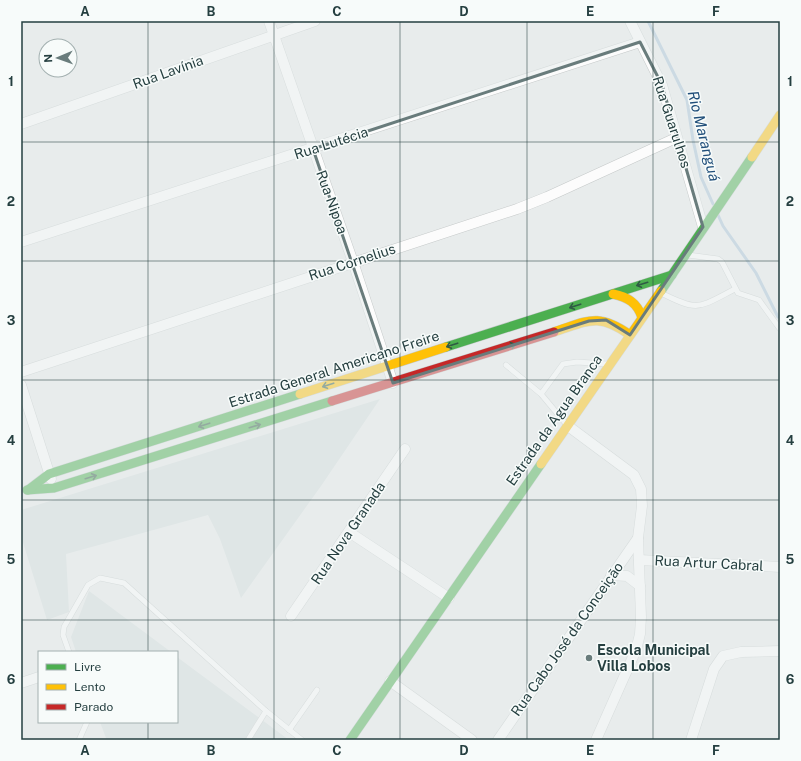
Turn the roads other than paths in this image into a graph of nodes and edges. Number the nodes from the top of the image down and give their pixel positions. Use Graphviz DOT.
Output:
graph roads {
  1 [pos="269,21"];
  2 [pos="315,21"];
  3 [pos="630,21"];
  4 [pos="274,35"];
  5 [pos="640,42"];
  6 [pos="780,115"];
  7 [pos="21,124"];
  8 [pos="780,132"];
  9 [pos="766,136"];
  10 [pos="676,138"];
  11 [pos="313,149"];
  12 [pos="706,224"];
  13 [pos="21,242"];
  14 [pos="685,255"];
  15 [pos="353,262"];
  16 [pos="672,275"];
  17 [pos="735,289"];
  18 [pos="660,292"];
  19 [pos="613,294"];
  20 [pos="642,317"];
  21 [pos="780,329"];
  22 [pos="630,335"];
  23 [pos="506,365"];
  24 [pos="610,365"];
  25 [pos="388,366"];
  26 [pos="21,372"];
  27 [pos="393,383"];
  28 [pos="21,385"];
  29 [pos="542,394"];
  30 [pos="568,426"];
  31 [pos="405,448"];
  32 [pos="49,474"];
  33 [pos="54,488"];
  34 [pos="24,491"];
  35 [pos="349,532"];
  36 [pos="638,538"];
  37 [pos="639,560"];
  38 [pos="780,567"];
  39 [pos="611,575"];
  40 [pos="640,586"];
  41 [pos="449,598"];
  42 [pos="290,616"];
  43 [pos="69,651"];
  44 [pos="780,651"];
  45 [pos="38,677"];
  46 [pos="22,680"];
  47 [pos="390,681"];
  48 [pos="317,690"];
  49 [pos="266,711"];
  50 [pos="87,723"];
  51 [pos="289,730"];
  52 [pos="79,740"];
  53 [pos="248,740"];
  54 [pos="302,740"];
  55 [pos="350,740"];
  56 [pos="472,740"];
  57 [pos="498,740"];
  58 [pos="596,740"];
  59 [pos="691,740"];
  1 -- 4 [label="street, Rua Nipoa"];
  2 -- 4 [label="street, Rua Lavínia"];
  3 -- 5 [label="street, Rua Guarulhos"];
  4 -- 7 [label="street, Rua Lavínia"];
  4 -- 11 [label="street, Rua Nipoa"];
  5 -- 10 [label="street, Rua Guarulhos"];
  5 -- 11 [label="street, Rua Lutécia"];
  6 -- 9 [label="street, Estrada da Água Branca"];
  8 -- 9 [label="street"];
  9 -- 12 [label="street, Estrada da Água Branca"];
  10 -- 12 [label="street, Rua Guarulhos"];
  10 -- 15 [label="street, Rua Cornelius"];
  11 -- 13 [label="street, Rua Lutécia"];
  11 -- 15 [label="street, Rua Nipoa"];
  12 -- 14 [label="street, Estrada da Água Branca"];
  14 -- 16 [label="street, Estrada da Água Branca"];
  14 -- 17 [label="lane"];
  15 -- 25 [label="street, Rua Nipoa"];
  15 -- 26 [label="street, Rua Cornelius"];
  16 -- 18 [label="street, Estrada da Água Branca"];
  16 -- 19 [label="street, Estrada General Americano Freire, one-way"];
  17 -- 18 [label="lane"];
  17 -- 21 [label="lane"];
  18 -- 20 [label="street, Estrada da Água Branca"];
  19 -- 20 [label="street"];
  19 -- 25 [label="street, Estrada General Americano Freire, one-way"];
  20 -- 22 [label="street, Estrada da Água Branca"];
  22 -- 24 [label="street, Estrada da Água Branca"];
  27 -- 22 [label="street, Estrada General Americano Freire, one-way"];
  23 -- 29 [label="lane"];
  24 -- 29 [label="lane"];
  24 -- 30 [label="street, Estrada da Água Branca"];
  25 -- 27 [label="street, Rua Nipoa"];
  25 -- 32 [label="street, Estrada General Americano Freire, one-way"];
  33 -- 27 [label="street, Estrada General Americano Freire, one-way"];
  28 -- 32 [label="street"];
  29 -- 30 [label="lane"];
  30 -- 36 [label="street"];
  30 -- 41 [label="street, Estrada da Água Branca"];
  31 -- 35 [label="street, Rua Nova Granada"];
  32 -- 33 [label="street"];
  32 -- 34 [label="street, Estrada General Americano Freire"];
  33 -- 34 [label="street, Estrada General Americano Freire"];
  35 -- 41 [label="street"];
  35 -- 42 [label="street, Rua Nova Granada"];
  36 -- 37 [label="street"];
  36 -- 39 [label="street, Rua Cabo José da Conceição"];
  37 -- 38 [label="street, Rua Artur Cabral"];
  37 -- 40 [label="street"];
  39 -- 40 [label="street"];
  39 -- 57 [label="street, Rua Cabo José da Conceição"];
  40 -- 58 [label="street"];
  41 -- 47 [label="street, Estrada da Água Branca"];
  43 -- 49 [label="lane"];
  44 -- 59 [label="street"];
  45 -- 46 [label="street"];
  47 -- 55 [label="street, Estrada da Água Branca"];
  47 -- 56 [label="street"];
  48 -- 51 [label="lane"];
  49 -- 51 [label="lane"];
  49 -- 53 [label="lane"];
  50 -- 52 [label="lane"];
  51 -- 54 [label="lane"];
}
